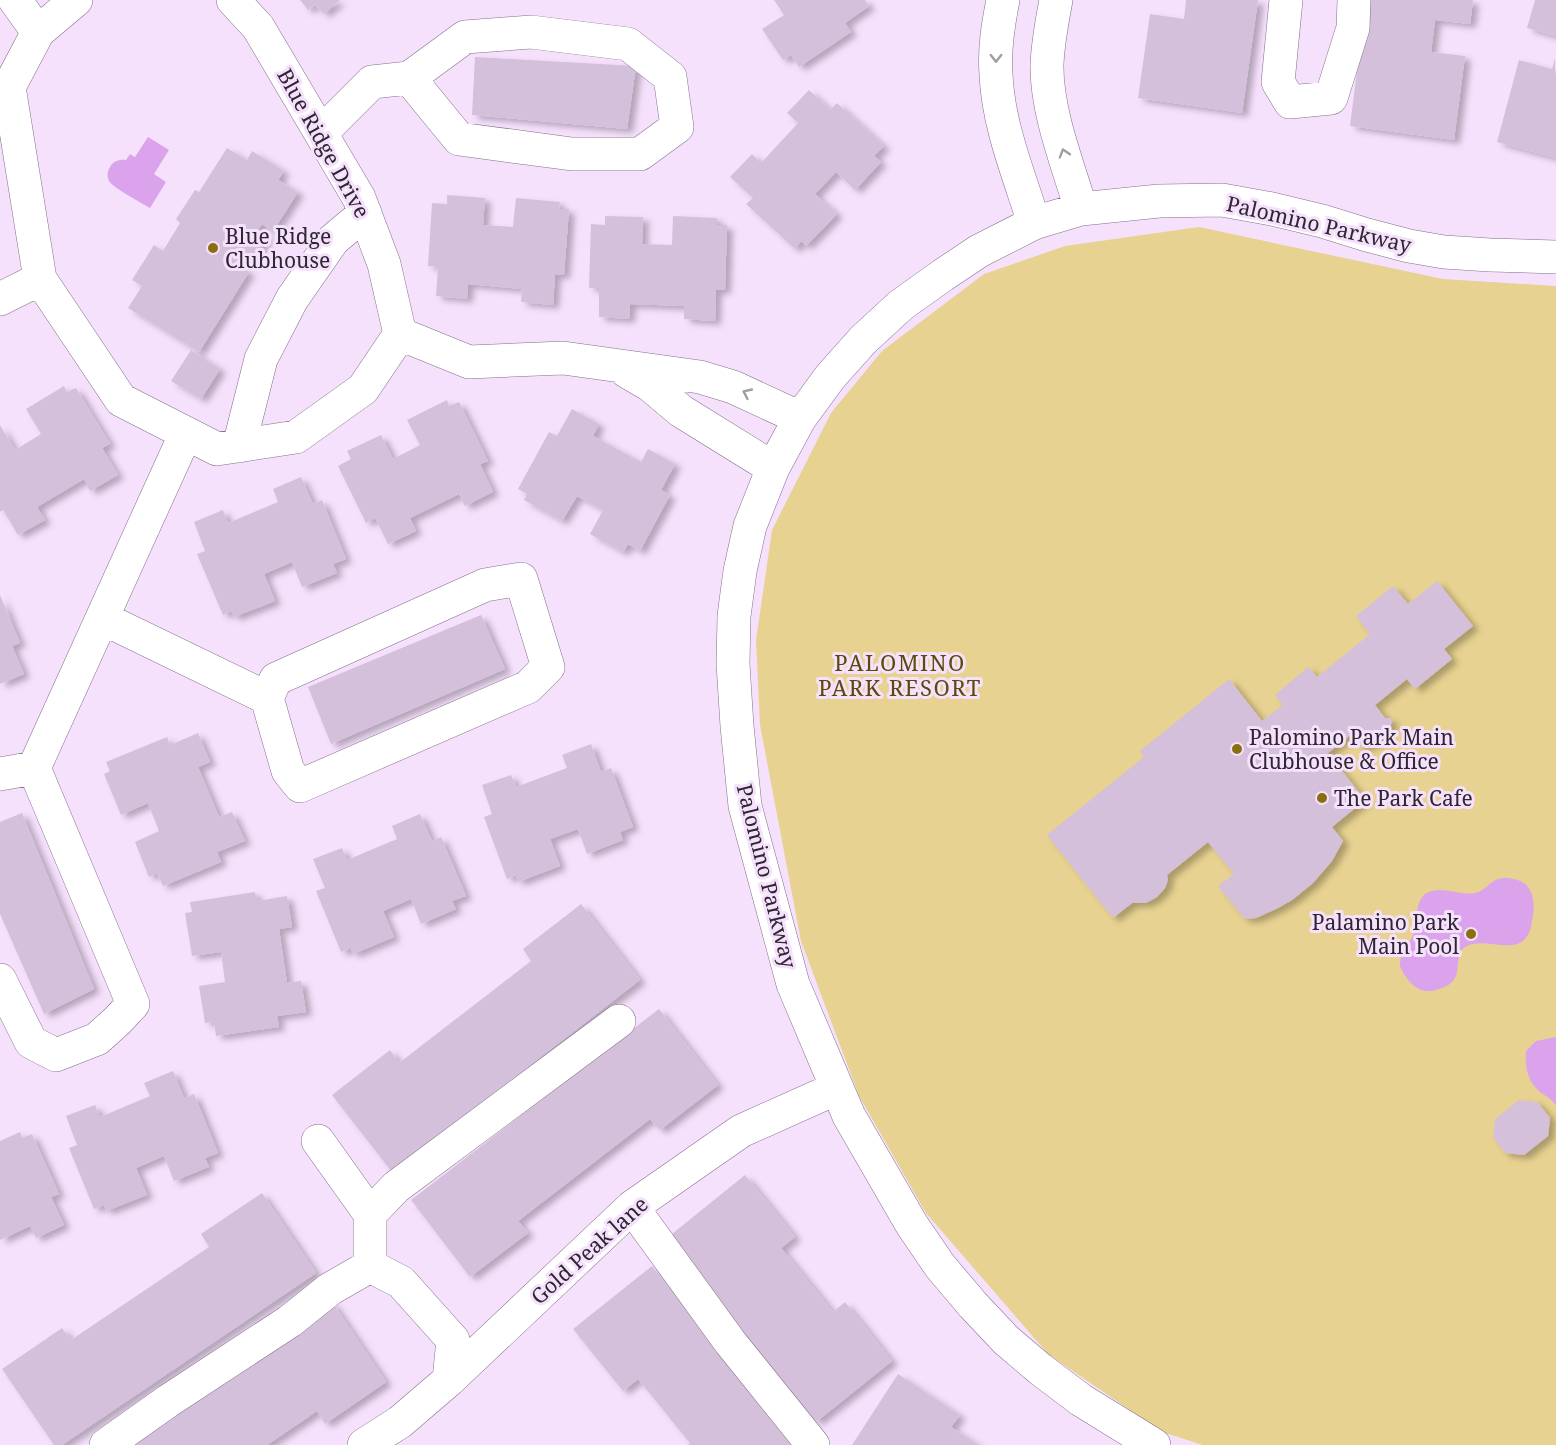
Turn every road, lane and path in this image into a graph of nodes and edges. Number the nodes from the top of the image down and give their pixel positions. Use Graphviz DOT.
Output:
graph roads {
  1 [pos="15,0"];
  2 [pos="76,0"];
  3 [pos="233,0"];
  4 [pos="1003,0"];
  5 [pos="1056,0"];
  6 [pos="1286,0"];
  7 [pos="1354,0"];
  8 [pos="38,32"];
  9 [pos="409,78"];
  10 [pos="321,133"];
  11 [pos="1081,209"];
  12 [pos="365,213"];
  13 [pos="1034,223"];
  14 [pos="1556,257"];
  15 [pos="40,279"];
  16 [pos="0,299"];
  17 [pos="400,334"];
  18 [pos="616,366"];
  19 [pos="800,418"];
  20 [pos="186,433"];
  21 [pos="239,446"];
  22 [pos="773,468"];
  23 [pos="102,618"];
  24 [pos="267,699"];
  25 [pos="34,768"];
  26 [pos="0,774"];
  27 [pos="0,980"];
  28 [pos="619,1021"];
  29 [pos="837,1088"];
  30 [pos="318,1142"];
  31 [pos="632,1207"];
  32 [pos="370,1214"];
  33 [pos="370,1266"];
  34 [pos="449,1380"];
  35 [pos="406,1434"];
  36 [pos="106,1445"];
  37 [pos="364,1445"];
  38 [pos="813,1445"];
  39 [pos="1154,1445"];
  1 -- 8 [label="street"];
  2 -- 8 [label="street"];
  3 -- 10 [label="street, Blue Ridge Drive"];
  4 -- 13 [label="street, one-way"];
  11 -- 5 [label="street, one-way"];
  6 -- 7 [label="street"];
  8 -- 15 [label="street"];
  9 -- 9 [label="street"];
  9 -- 10 [label="street"];
  10 -- 12 [label="street, Blue Ridge Drive"];
  11 -- 13 [label="street, Palomino Parkway"];
  11 -- 14 [label="street, Palomino Parkway"];
  12 -- 17 [label="street, Blue Ridge Drive"];
  12 -- 21 [label="street"];
  13 -- 19 [label="street, Palomino Parkway"];
  15 -- 16 [label="street"];
  15 -- 20 [label="street"];
  17 -- 18 [label="street"];
  17 -- 21 [label="street"];
  19 -- 18 [label="street, one-way"];
  18 -- 22 [label="street"];
  19 -- 22 [label="street, Palomino Parkway"];
  20 -- 21 [label="street"];
  20 -- 23 [label="street"];
  22 -- 29 [label="street, Palomino Parkway"];
  23 -- 24 [label="street"];
  23 -- 25 [label="street"];
  24 -- 24 [label="street"];
  25 -- 26 [label="street"];
  25 -- 27 [label="street"];
  28 -- 32 [label="street"];
  29 -- 31 [label="street, Gold Peak lane"];
  29 -- 39 [label="street, Palomino Parkway"];
  30 -- 32 [label="street"];
  31 -- 34 [label="street, Gold Peak lane"];
  31 -- 38 [label="street"];
  32 -- 33 [label="street"];
  33 -- 34 [label="street"];
  33 -- 36 [label="street"];
  34 -- 35 [label="street, Gold Peak lane"];
  35 -- 37 [label="street, Gold Peak lane"];
}
